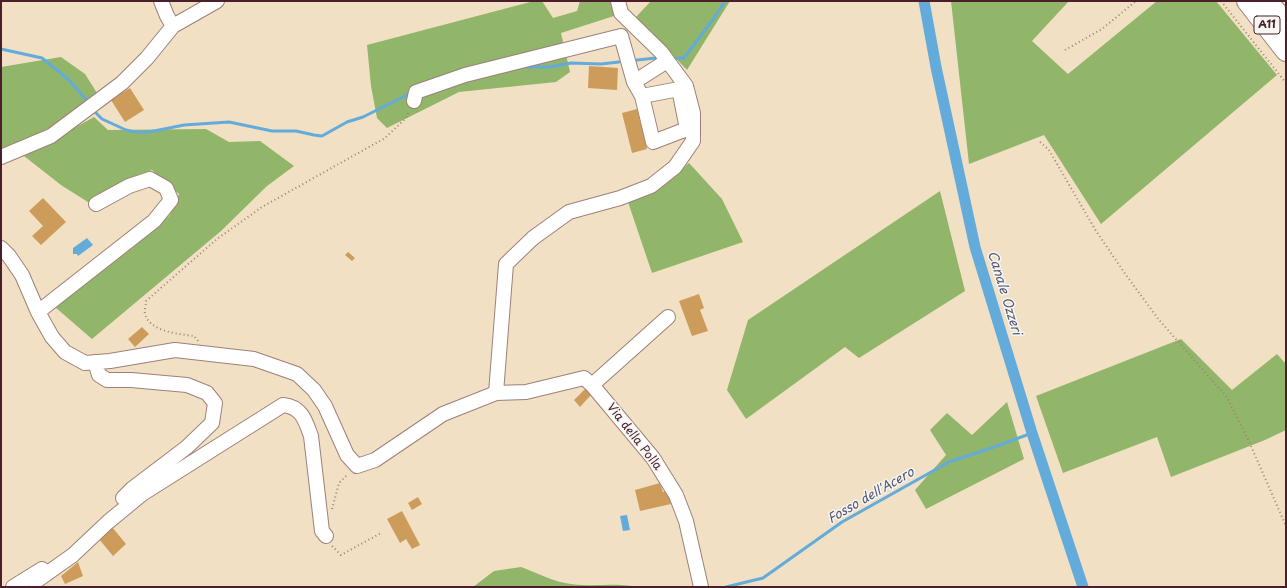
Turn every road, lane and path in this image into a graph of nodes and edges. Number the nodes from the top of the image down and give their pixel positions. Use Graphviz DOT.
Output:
graph roads {
  1 [pos="161,1"];
  2 [pos="218,1"];
  3 [pos="618,1"];
  4 [pos="1136,1"];
  5 [pos="1221,1"];
  6 [pos="1247,1"];
  7 [pos="1267,1"];
  8 [pos="1286,23"];
  9 [pos="173,26"];
  10 [pos="1066,50"];
  11 [pos="1286,50"];
  12 [pos="667,61"];
  13 [pos="634,82"];
  14 [pos="1286,83"];
  15 [pos="642,96"];
  16 [pos="414,101"];
  17 [pos="1040,142"];
  18 [pos="1,157"];
  19 [pos="96,204"];
  20 [pos="1,248"];
  21 [pos="38,312"];
  22 [pos="668,317"];
  23 [pos="206,354"];
  24 [pos="95,362"];
  25 [pos="592,385"];
  26 [pos="496,393"];
  27 [pos="356,466"];
  28 [pos="330,515"];
  29 [pos="1286,526"];
  30 [pos="382,533"];
  31 [pos="326,536"];
  32 [pos="36,582"];
  33 [pos="13,587"];
  34 [pos="701,587"];
  1 -- 9 [label="street"];
  2 -- 9 [label="street"];
  3 -- 12 [label="street"];
  4 -- 10 [label="path"];
  5 -- 14 [label="path"];
  6 -- 11 [label="highway, A11"];
  7 -- 8 [label="highway, A11"];
  9 -- 18 [label="street"];
  12 -- 13 [label="street"];
  12 -- 26 [label="street"];
  13 -- 15 [label="street"];
  13 -- 16 [label="street"];
  16 -- 23 [label="path"];
  17 -- 29 [label="path"];
  19 -- 21 [label="street"];
  20 -- 21 [label="street"];
  21 -- 24 [label="street"];
  22 -- 25 [label="street"];
  23 -- 24 [label="street"];
  23 -- 27 [label="street"];
  24 -- 33 [label="street"];
  25 -- 26 [label="street"];
  25 -- 34 [label="street, Via della Polla"];
  26 -- 27 [label="street"];
  27 -- 28 [label="path"];
  30 -- 31 [label="path"];
  31 -- 32 [label="street"];
}
